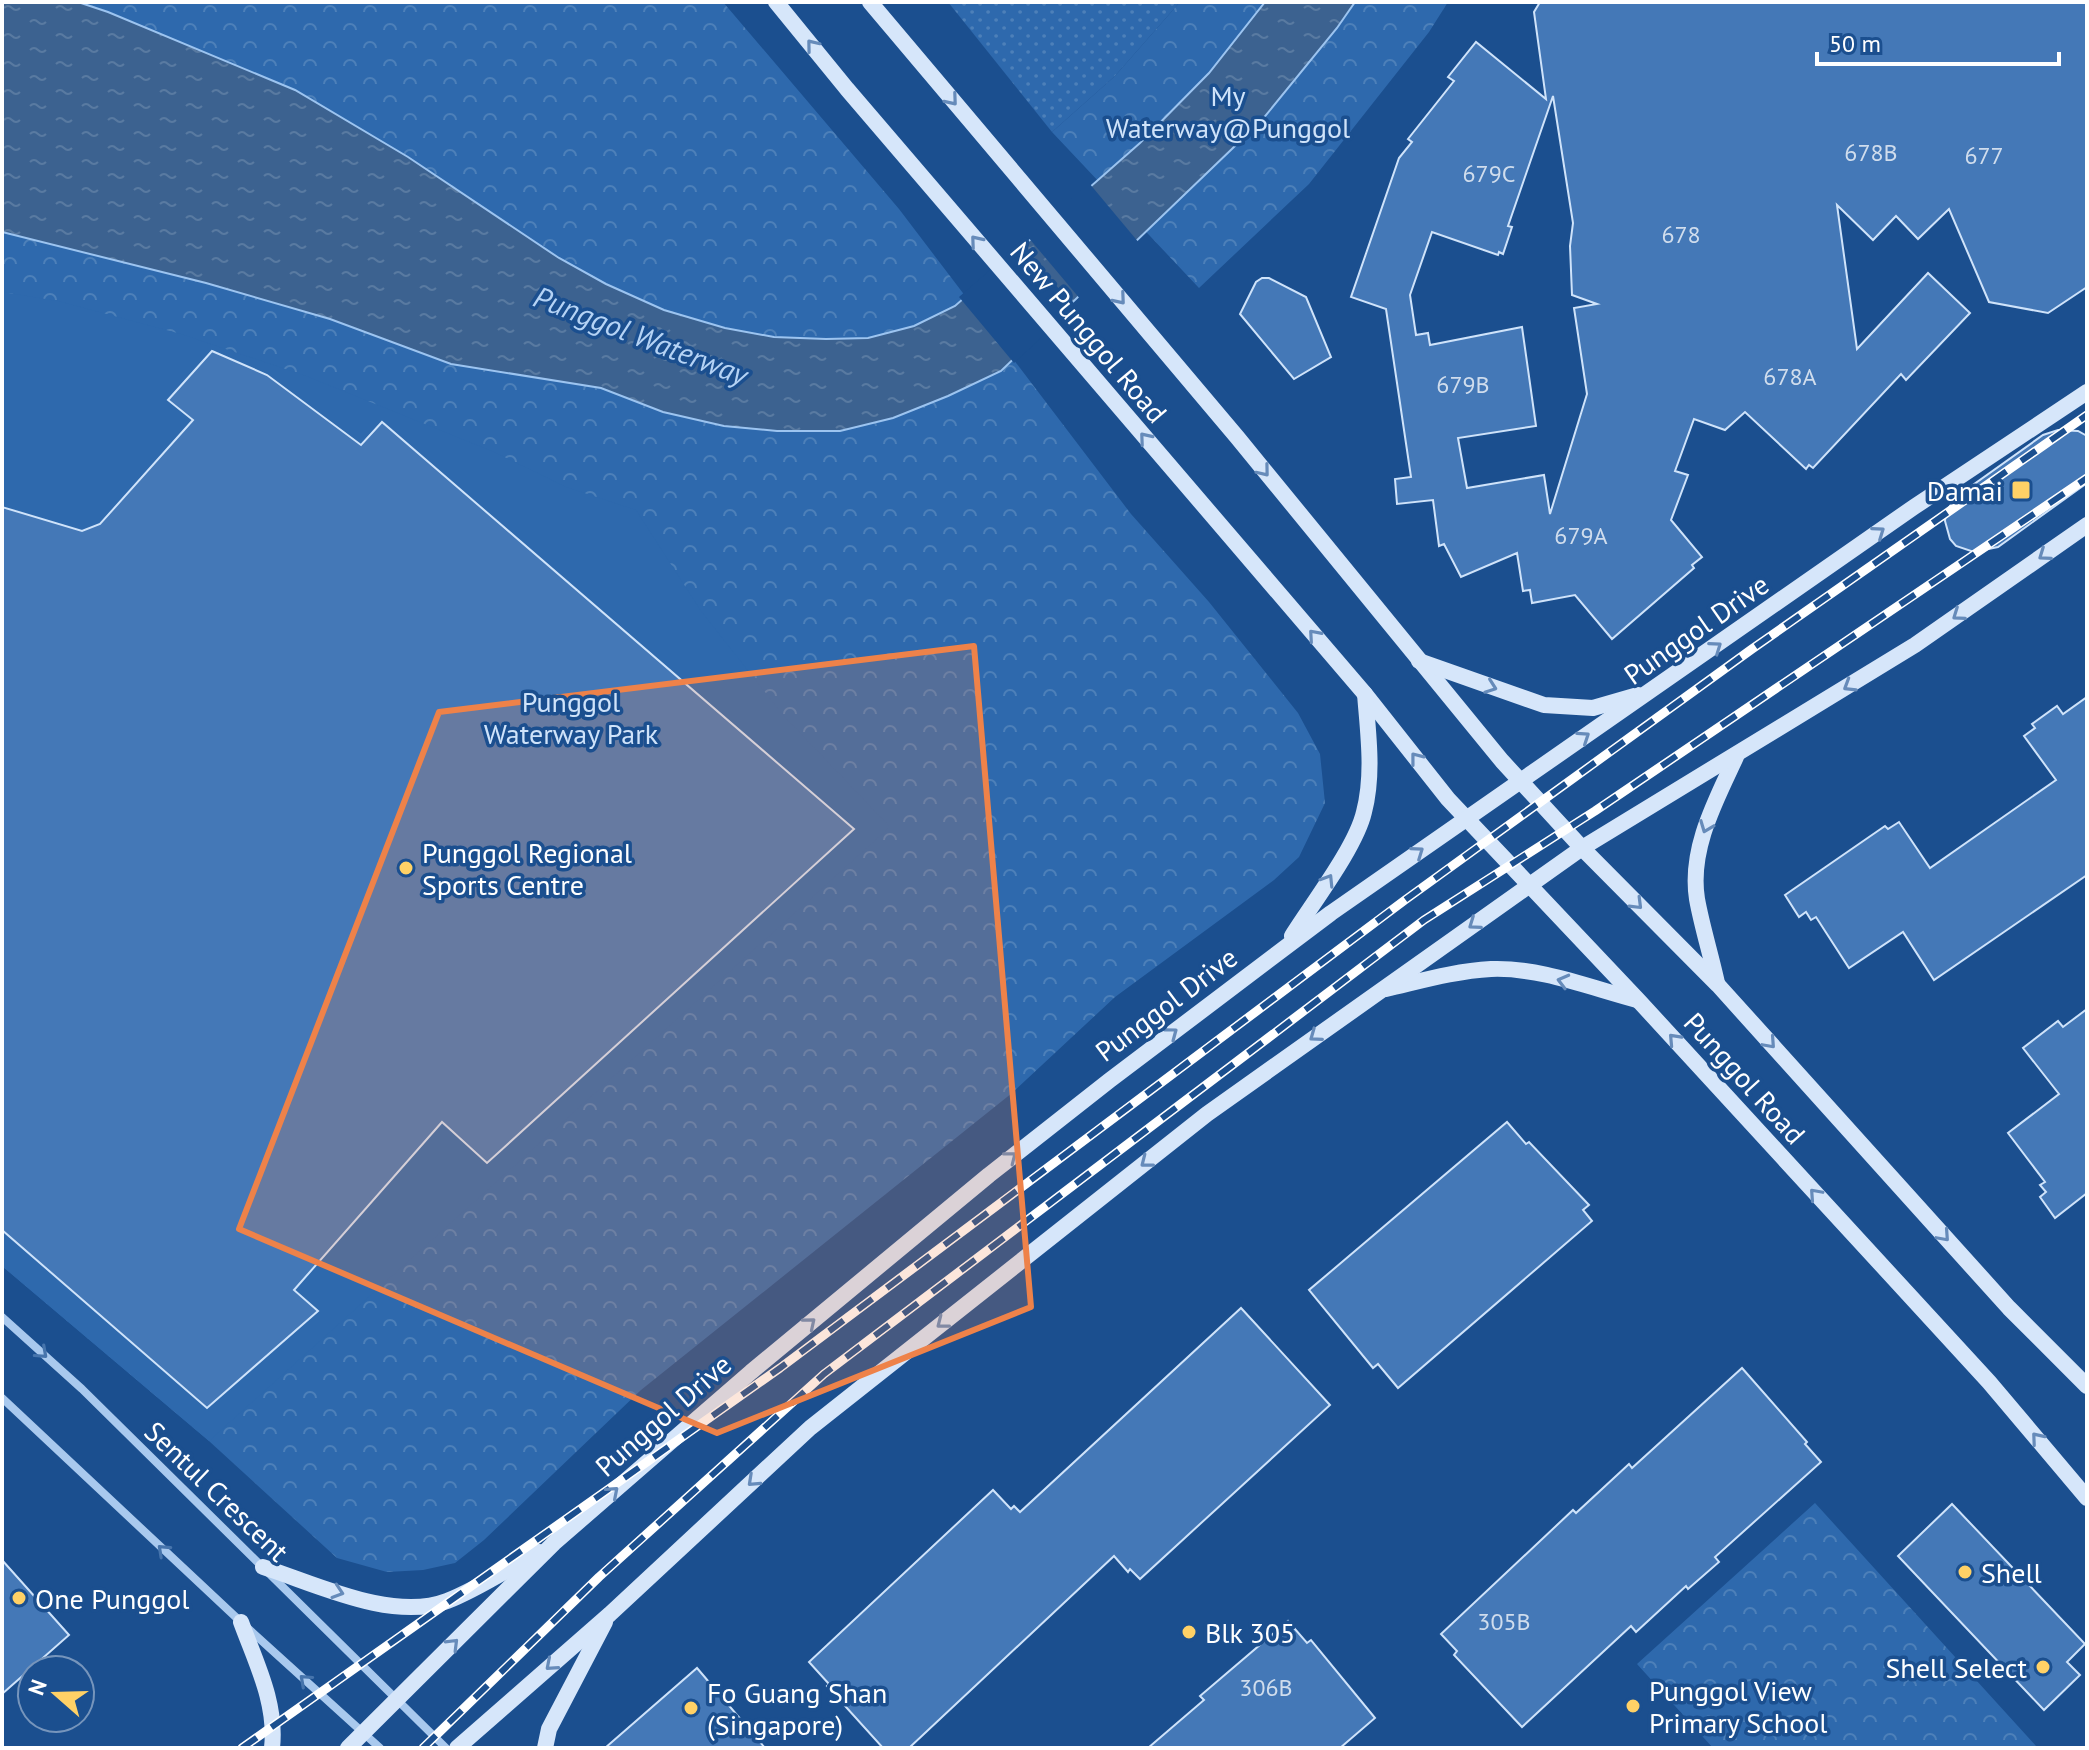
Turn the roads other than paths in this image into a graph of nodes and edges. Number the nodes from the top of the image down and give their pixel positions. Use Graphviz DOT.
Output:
graph roads {
  1 [pos="776,2"];
  2 [pos="870,2"];
  3 [pos="2087,392"];
  4 [pos="2087,525"];
  5 [pos="1417,661"];
  6 [pos="1652,692"];
  7 [pos="1365,694"];
  8 [pos="1737,755"];
  9 [pos="1520,781"];
  10 [pos="1467,818"];
  11 [pos="1582,848"];
  12 [pos="1530,885"];
  13 [pos="1286,946"];
  14 [pos="1718,985"];
  15 [pos="1379,991"];
  16 [pos="1639,1001"];
  17 [pos="2,1317"];
  18 [pos="2087,1386"];
  19 [pos="2,1398"];
  20 [pos="2087,1498"];
  21 [pos="554,1543"];
  22 [pos="263,1567"];
  23 [pos="610,1614"];
  24 [pos="241,1622"];
  25 [pos="398,1699"];
  26 [pos="364,1732"];
  27 [pos="272,1748"];
  28 [pos="348,1748"];
  29 [pos="380,1748"];
  30 [pos="446,1748"];
  31 [pos="457,1748"];
  32 [pos="545,1748"];
  7 -- 1 [label="main road, New Punggol Road, one-way"];
  2 -- 5 [label="main road, New Punggol Road, one-way"];
  6 -- 3 [label="main road, Punggol Drive, one-way"];
  4 -- 8 [label="main road, one-way"];
  5 -- 6 [label="main road, one-way"];
  5 -- 9 [label="main road, Punggol Road"];
  9 -- 6 [label="main road, Punggol Drive, one-way"];
  10 -- 7 [label="main road, Punggol Road, one-way"];
  13 -- 7 [label="main road, one-way"];
  8 -- 11 [label="main road"];
  8 -- 14 [label="main road, one-way"];
  9 -- 10 [label="main road, Punggol Drive"];
  9 -- 11 [label="main road, Punggol Road"];
  10 -- 12 [label="main road, Punggol Road"];
  13 -- 10 [label="main road, Punggol Drive, one-way"];
  11 -- 12 [label="main road"];
  11 -- 14 [label="main road, Punggol Road, one-way"];
  12 -- 15 [label="main road, one-way"];
  12 -- 16 [label="main road, Punggol Road"];
  21 -- 13 [label="main road, Punggol Drive, one-way"];
  14 -- 18 [label="main road, Punggol Road, one-way"];
  16 -- 15 [label="main road, one-way"];
  15 -- 23 [label="main road, one-way"];
  20 -- 16 [label="main road, Punggol Road, one-way"];
  17 -- 22 [label="street, Sentul Crescent, one-way"];
  24 -- 19 [label="street, one-way"];
  22 -- 21 [label="main road, one-way"];
  25 -- 21 [label="main road, Punggol Drive, one-way"];
  22 -- 25 [label="street, Sentul Crescent"];
  23 -- 31 [label="main road, one-way"];
  23 -- 32 [label="main road"];
  26 -- 24 [label="street, one-way"];
  24 -- 27 [label="main road"];
  25 -- 26 [label="main road, Punggol Drive"];
  25 -- 30 [label="street, Sentul Crescent"];
  26 -- 28 [label="main road, Punggol Drive"];
  26 -- 29 [label="street"];
}
